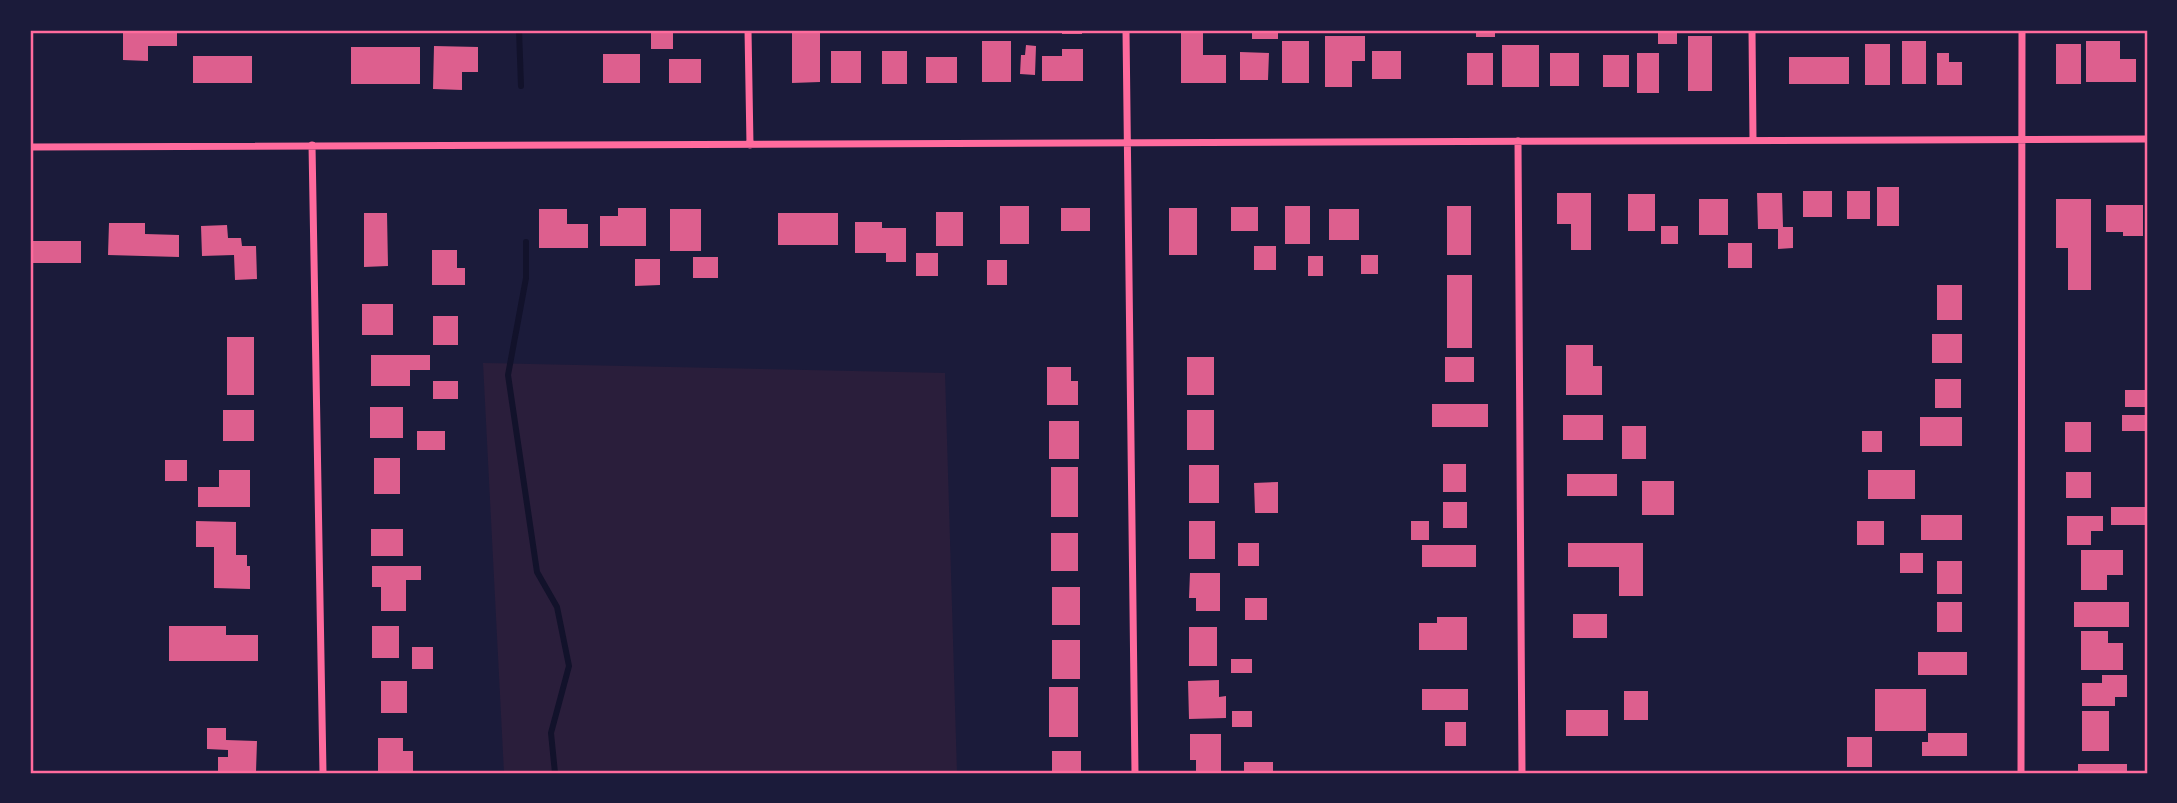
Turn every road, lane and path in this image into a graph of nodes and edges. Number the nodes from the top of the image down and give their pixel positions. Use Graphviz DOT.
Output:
graph roads {
  1 [pos="748,30"];
  2 [pos="1126,30"];
  3 [pos="1752,30"];
  4 [pos="2022,30"];
  5 [pos="2022,139"];
  6 [pos="2147,139"];
  7 [pos="1753,140"];
  8 [pos="1518,141"];
  9 [pos="1127,143"];
  10 [pos="312,145"];
  11 [pos="750,145"];
  12 [pos="30,147"];
  13 [pos="323,773"];
  14 [pos="1135,773"];
  15 [pos="1522,773"];
  16 [pos="2021,773"];
  1 -- 11 [label="street"];
  2 -- 9 [label="street"];
  3 -- 7 [label="street"];
  4 -- 5 [label="street"];
  5 -- 6 [label="street"];
  5 -- 7 [label="street"];
  5 -- 16 [label="street"];
  7 -- 8 [label="street"];
  8 -- 9 [label="street"];
  8 -- 15 [label="street"];
  9 -- 11 [label="street"];
  9 -- 14 [label="street"];
  10 -- 11 [label="street"];
  10 -- 12 [label="street"];
  10 -- 13 [label="street"];
}
